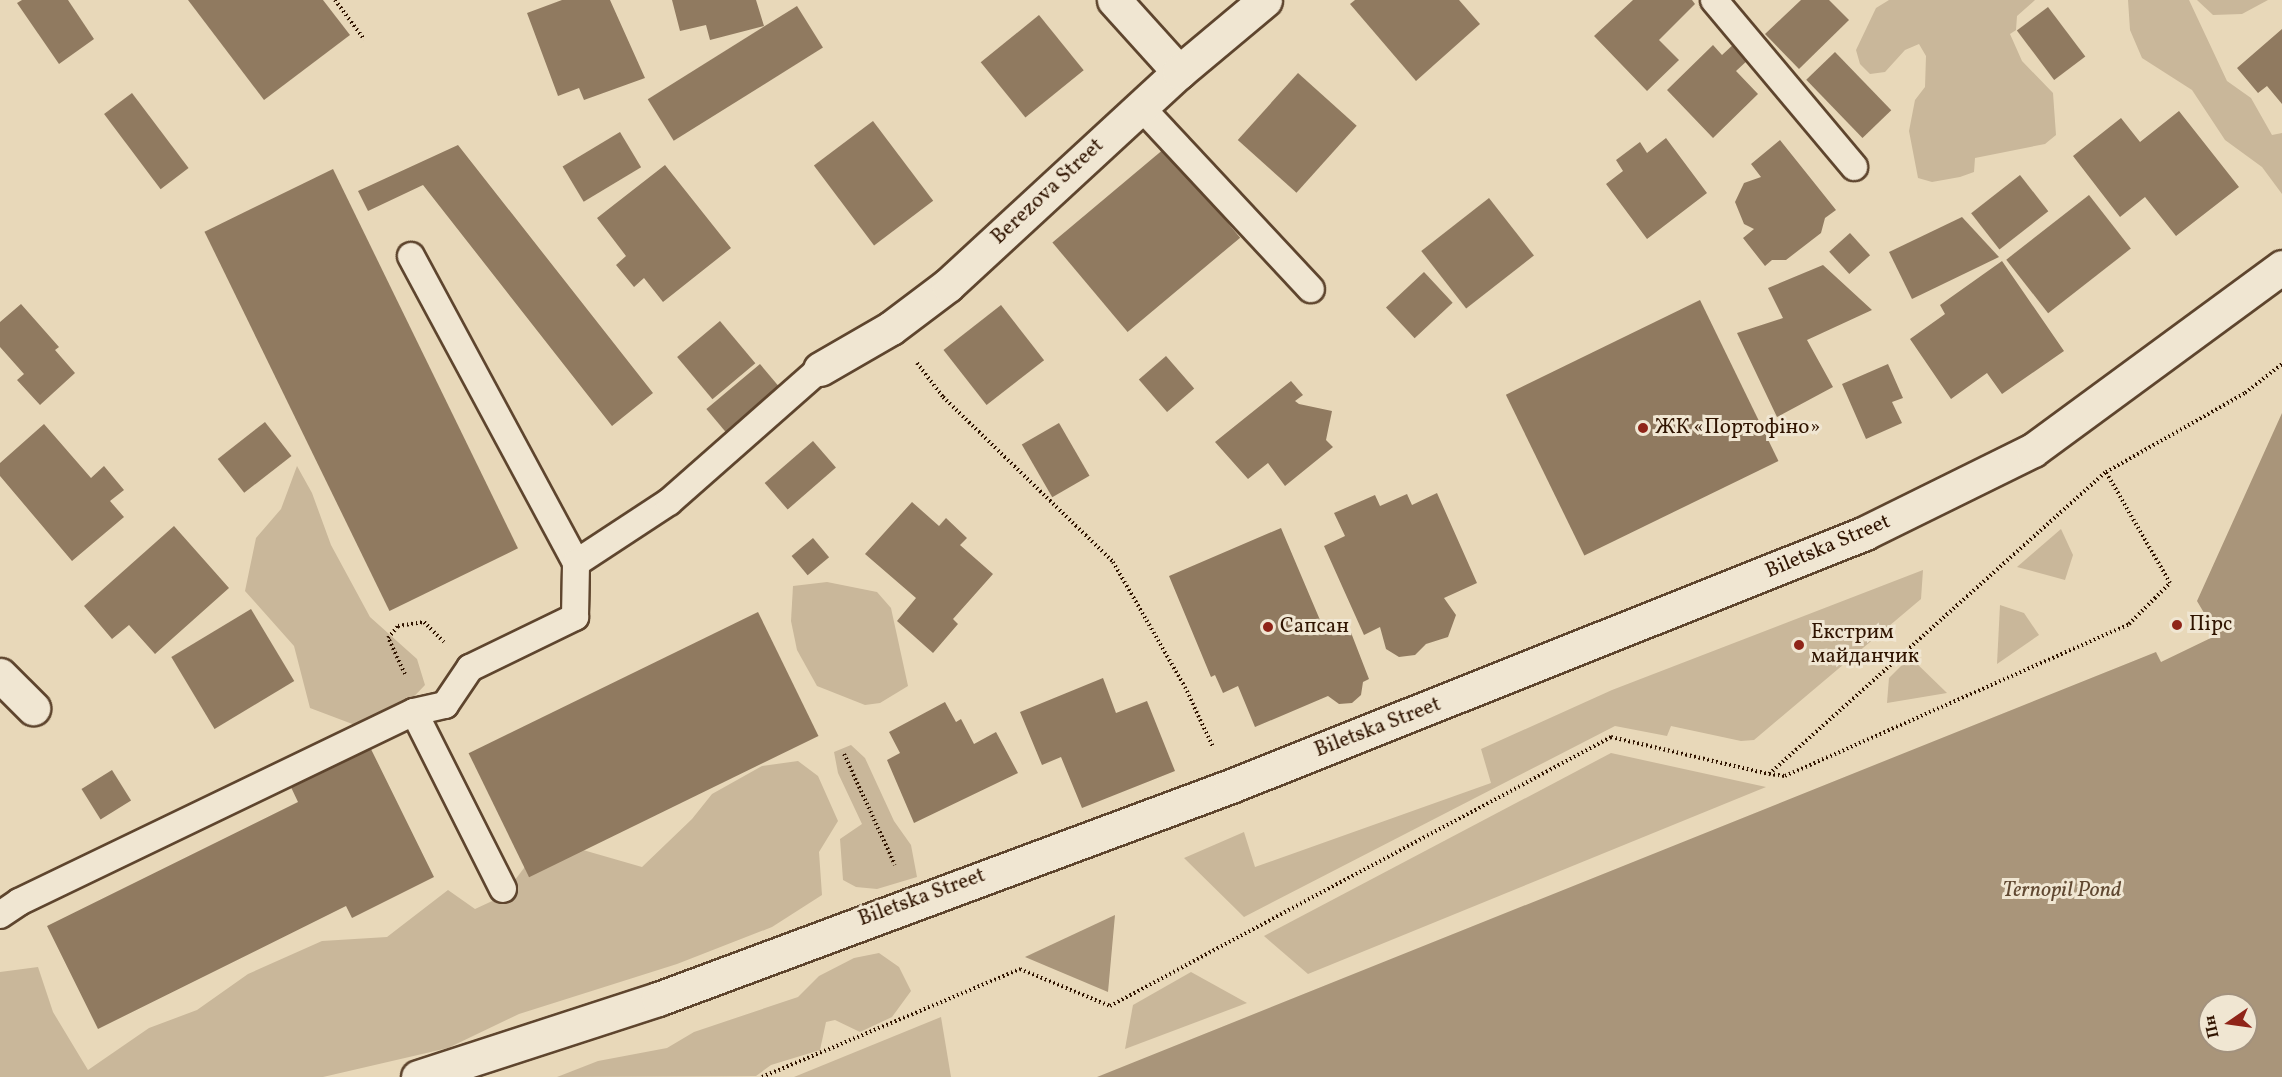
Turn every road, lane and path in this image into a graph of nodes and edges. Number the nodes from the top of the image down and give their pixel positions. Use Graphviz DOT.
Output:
graph roads {
  1 [pos="335,0"];
  2 [pos="1114,0"];
  3 [pos="1265,0"];
  4 [pos="1714,0"];
  5 [pos="364,39"];
  6 [pos="1179,72"];
  7 [pos="1141,107"];
  8 [pos="1854,167"];
  9 [pos="411,256"];
  10 [pos="2282,267"];
  11 [pos="1311,289"];
  12 [pos="891,328"];
  13 [pos="2282,364"];
  14 [pos="820,369"];
  15 [pos="2106,472"];
  16 [pos="576,563"];
  17 [pos="470,668"];
  18 [pos="0,675"];
  19 [pos="33,708"];
  20 [pos="414,712"];
  21 [pos="844,754"];
  22 [pos="1769,774"];
  23 [pos="1231,786"];
  24 [pos="898,873"];
  25 [pos="503,889"];
  26 [pos="0,915"];
  27 [pos="418,1077"];
  28 [pos="762,1077"];
  1 -- 5 [label="path"];
  2 -- 6 [label="street"];
  3 -- 6 [label="street, Berezova Street"];
  4 -- 8 [label="lane"];
  6 -- 7 [label="street, Berezova Street"];
  7 -- 11 [label="lane"];
  7 -- 12 [label="street, Berezova Street"];
  9 -- 16 [label="lane"];
  10 -- 23 [label="street, Biletska Street"];
  12 -- 14 [label="street, Berezova Street"];
  12 -- 23 [label="path"];
  13 -- 15 [label="path"];
  14 -- 16 [label="lane"];
  15 -- 22 [label="path"];
  15 -- 22 [label="path"];
  16 -- 17 [label="lane"];
  17 -- 20 [label="lane"];
  17 -- 20 [label="path"];
  18 -- 19 [label="street"];
  20 -- 25 [label="lane"];
  20 -- 26 [label="lane"];
  21 -- 24 [label="path"];
  22 -- 28 [label="path"];
  23 -- 27 [label="street, Biletska Street"];
}
